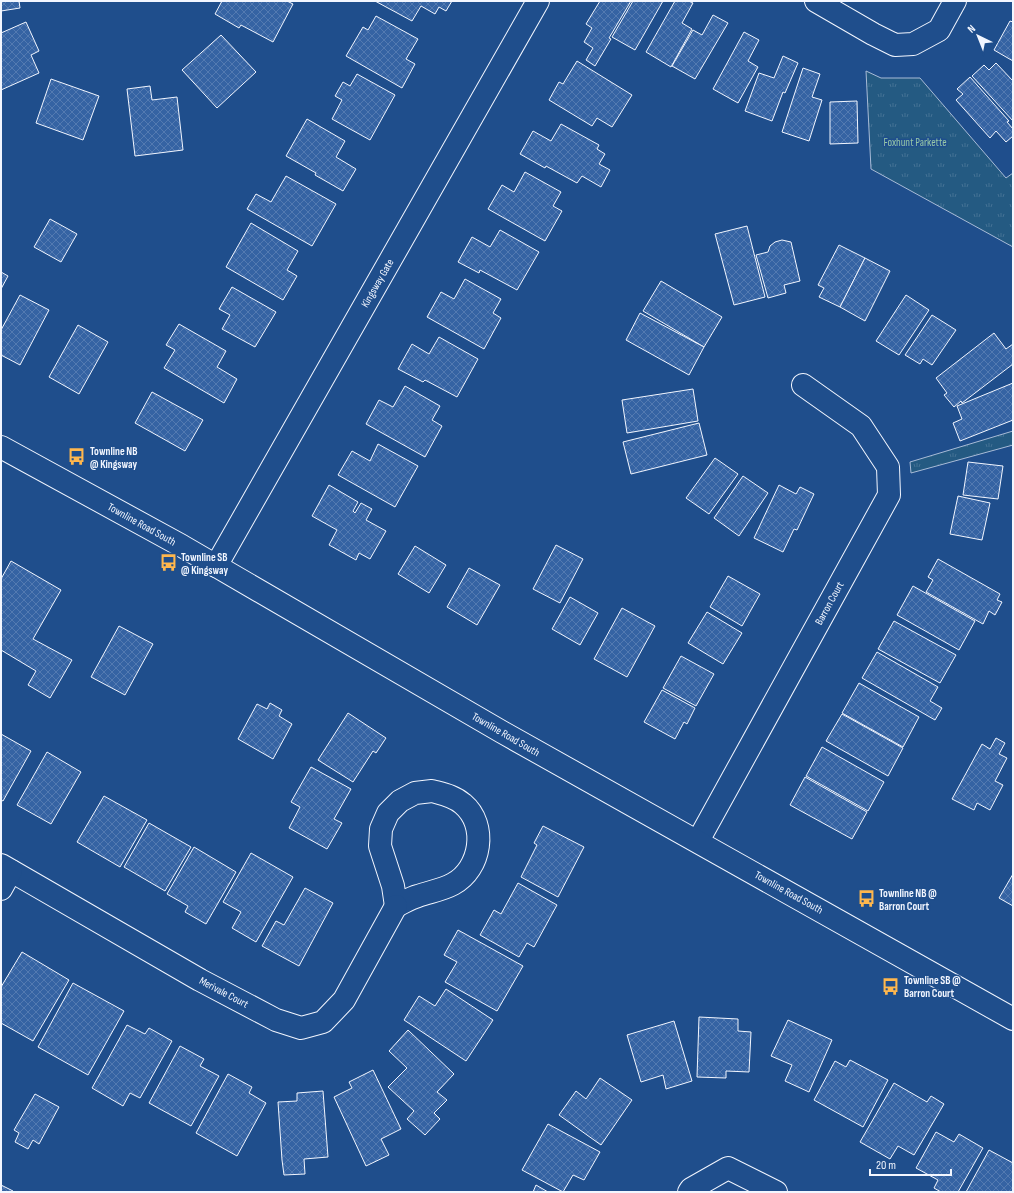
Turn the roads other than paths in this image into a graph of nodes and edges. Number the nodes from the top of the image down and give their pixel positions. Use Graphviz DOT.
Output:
graph roads {
  1 [pos="538,1"];
  2 [pos="816,1"];
  3 [pos="955,1"];
  4 [pos="803,385"];
  5 [pos="1,447"];
  6 [pos="216,566"];
  7 [pos="698,841"];
  8 [pos="4,875"];
  9 [pos="396,906"];
  10 [pos="1013,1019"];
  11 [pos="690,1192"];
  12 [pos="776,1192"];
  1 -- 6 [label="street, Kingsway Gate"];
  2 -- 3 [label="street"];
  4 -- 7 [label="street, Barron Court"];
  5 -- 6 [label="street, Townline Road South"];
  6 -- 7 [label="street, Townline Road South"];
  7 -- 10 [label="street, Townline Road South"];
  8 -- 9 [label="street, Merivale Court"];
  9 -- 9 [label="street"];
  11 -- 12 [label="street"];
}
